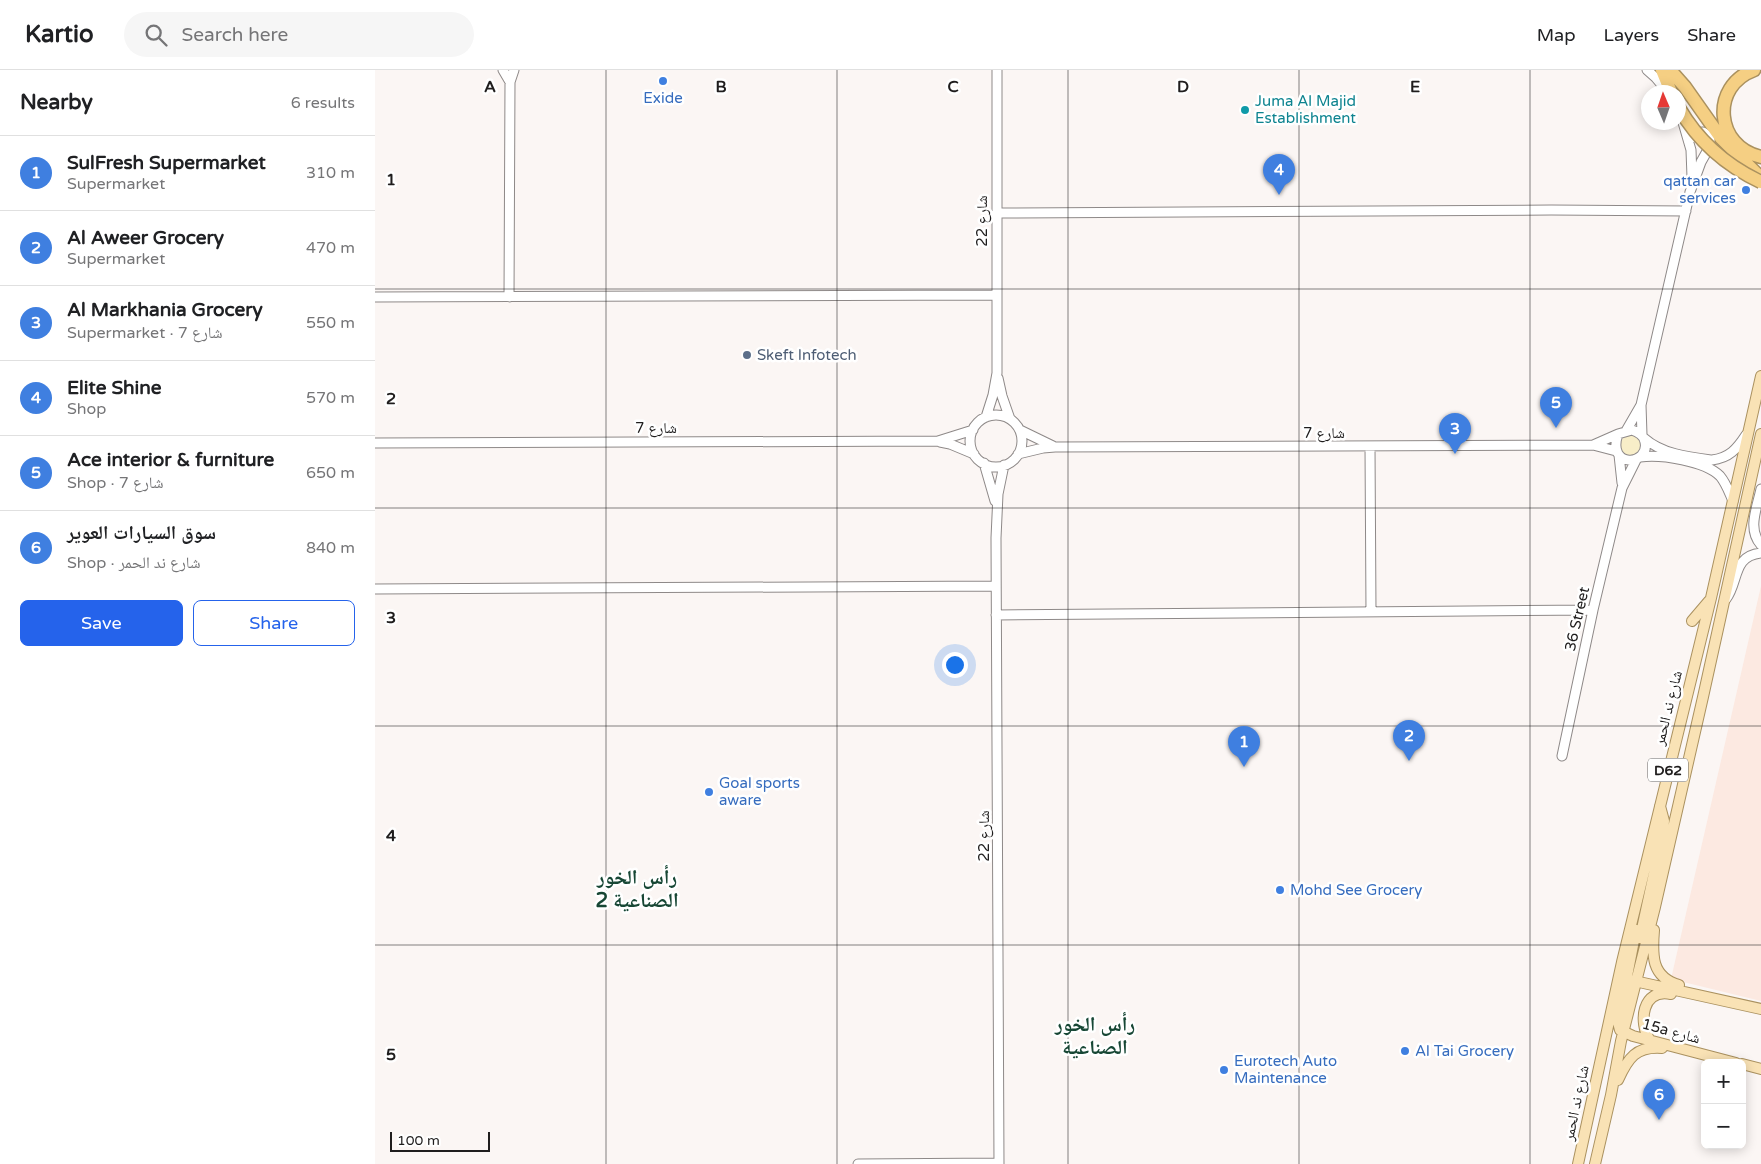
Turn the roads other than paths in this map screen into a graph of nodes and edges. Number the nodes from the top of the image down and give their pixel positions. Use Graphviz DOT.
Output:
graph roads {
  1 [pos="503,70"];
  2 [pos="514,70"];
  3 [pos="997,70"];
  4 [pos="1647,70"];
  5 [pos="1662,70"];
  6 [pos="1670,70"];
  7 [pos="1754,70"];
  8 [pos="510,82"];
  9 [pos="1662,85"];
  10 [pos="1667,85"];
  11 [pos="1686,119"];
  12 [pos="1686,130"];
  13 [pos="1689,140"];
  14 [pos="1761,157"];
  15 [pos="1761,178"];
  16 [pos="1761,182"];
  17 [pos="1690,192"];
  18 [pos="1686,211"];
  19 [pos="996,213"];
  20 [pos="996,295"];
  21 [pos="509,297"];
  22 [pos="375,298"];
  23 [pos="997,372"];
  24 [pos="1761,376"];
  25 [pos="1641,405"];
  26 [pos="986,417"];
  27 [pos="1010,419"];
  28 [pos="1750,428"];
  29 [pos="973,430"];
  30 [pos="1020,430"];
  31 [pos="1622,432"];
  32 [pos="1761,434"];
  33 [pos="1643,437"];
  34 [pos="938,441"];
  35 [pos="375,444"];
  36 [pos="1593,445"];
  37 [pos="1370,446"];
  38 [pos="1055,447"];
  39 [pos="1617,453"];
  40 [pos="974,454"];
  41 [pos="1019,454"];
  42 [pos="1638,458"];
  43 [pos="984,463"];
  44 [pos="1004,465"];
  45 [pos="1622,488"];
  46 [pos="1761,489"];
  47 [pos="1733,500"];
  48 [pos="997,508"];
  49 [pos="1761,545"];
  50 [pos="1761,553"];
  51 [pos="996,586"];
  52 [pos="375,589"];
  53 [pos="1711,598"];
  54 [pos="1724,602"];
  55 [pos="1593,610"];
  56 [pos="1371,612"];
  57 [pos="996,615"];
  58 [pos="1691,621"];
  59 [pos="1562,756"];
  60 [pos="1659,805"];
  61 [pos="1655,907"];
  62 [pos="1641,961"];
  63 [pos="1626,982"];
  64 [pos="1699,996"];
  65 [pos="1761,1009"];
  66 [pos="1606,1031"];
  67 [pos="1623,1033"];
  68 [pos="1650,1041"];
  69 [pos="1683,1050"];
  70 [pos="1720,1059"];
  71 [pos="1746,1065"];
  72 [pos="1761,1069"];
  73 [pos="1611,1095"];
  74 [pos="1600,1144"];
  75 [pos="858,1164"];
  76 [pos="999,1164"];
  77 [pos="1578,1164"];
  78 [pos="1595,1164"];
  1 -- 8 [label="street"];
  2 -- 8 [label="street"];
  3 -- 19 [label="street, شارع 22"];
  4 -- 9 [label="street"];
  5 -- 10 [label="highway"];
  6 -- 15 [label="highway"];
  7 -- 14 [label="highway"];
  8 -- 21 [label="street"];
  11 -- 16 [label="highway, bridge"];
  12 -- 13 [label="street"];
  13 -- 17 [label="street"];
  13 -- 17 [label="street"];
  17 -- 18 [label="street"];
  18 -- 19 [label="street"];
  18 -- 25 [label="street"];
  19 -- 20 [label="street, شارع 22"];
  20 -- 21 [label="street"];
  20 -- 23 [label="street, شارع 22"];
  21 -- 22 [label="street"];
  23 -- 26 [label="street, شارع 22"];
  23 -- 27 [label="street, شارع 22"];
  24 -- 28 [label="main road, شارع ند الحمر / D62"];
  25 -- 31 [label="street"];
  25 -- 33 [label="street"];
  26 -- 27 [label="street"];
  26 -- 29 [label="street"];
  27 -- 30 [label="street"];
  28 -- 33 [label="street"];
  28 -- 47 [label="main road, شارع ند الحمر / D62"];
  29 -- 34 [label="street, شارع 7"];
  29 -- 40 [label="street"];
  30 -- 38 [label="street"];
  30 -- 41 [label="street"];
  31 -- 33 [label="street"];
  31 -- 36 [label="street, شارع 7"];
  31 -- 39 [label="street"];
  32 -- 54 [label="main road, شارع ند الحمر / D62"];
  33 -- 42 [label="street"];
  34 -- 35 [label="street, شارع 7"];
  34 -- 40 [label="street, شارع 7"];
  36 -- 37 [label="street, شارع 7"];
  36 -- 39 [label="street, شارع 7"];
  37 -- 38 [label="street, شارع 7"];
  37 -- 56 [label="street"];
  38 -- 41 [label="street, شارع 7"];
  39 -- 42 [label="street"];
  39 -- 45 [label="street, 36 Street"];
  40 -- 43 [label="street"];
  41 -- 44 [label="street"];
  42 -- 45 [label="street, 36 Street"];
  42 -- 47 [label="street"];
  43 -- 44 [label="street"];
  43 -- 48 [label="street, شارع 22"];
  44 -- 48 [label="street, شارع 22"];
  45 -- 55 [label="street, 36 Street"];
  46 -- 49 [label="street"];
  47 -- 53 [label="main road, شارع ند الحمر / D62"];
  48 -- 51 [label="street, شارع 22"];
  50 -- 54 [label="street"];
  51 -- 52 [label="street"];
  51 -- 57 [label="street, شارع 22"];
  53 -- 58 [label="main road"];
  53 -- 60 [label="main road, شارع ند الحمر / D62"];
  54 -- 61 [label="main road, شارع ند الحمر / D62"];
  55 -- 56 [label="street"];
  55 -- 59 [label="street, 36 Street"];
  56 -- 57 [label="street"];
  57 -- 76 [label="street, شارع 22"];
  60 -- 62 [label="main road"];
  60 -- 63 [label="main road, شارع ند الحمر / D62"];
  61 -- 62 [label="main road, شارع ند الحمر / D62"];
  61 -- 64 [label="main road"];
  62 -- 63 [label="main road, شارع ند الحمر / D62"];
  63 -- 64 [label="main road"];
  63 -- 66 [label="main road, شارع ند الحمر / D62"];
  63 -- 67 [label="main road, شارع ند الحمر / D62"];
  64 -- 65 [label="main road"];
  64 -- 68 [label="main road"];
  66 -- 74 [label="main road"];
  66 -- 77 [label="main road, شارع ند الحمر / D62"];
  67 -- 68 [label="main road, 15a شارع"];
  67 -- 73 [label="main road, شارع ند الحمر / D62"];
  68 -- 69 [label="main road, 15a شارع"];
  69 -- 70 [label="main road, 15a شارع"];
  69 -- 73 [label="main road"];
  71 -- 72 [label="main road"];
  73 -- 74 [label="main road, شارع ند الحمر / D62"];
  74 -- 78 [label="main road, شارع ند الحمر / D62"];
  75 -- 76 [label="street"];
}
